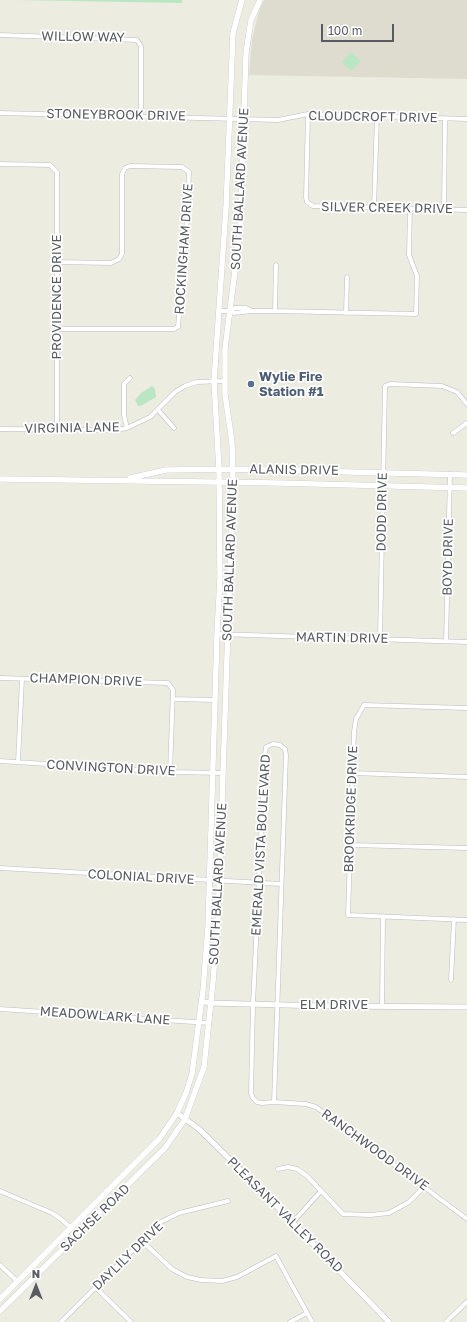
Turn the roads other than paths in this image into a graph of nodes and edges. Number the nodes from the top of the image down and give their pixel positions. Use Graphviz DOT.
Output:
graph roads {
  1 [pos="242,0"];
  2 [pos="260,0"];
  3 [pos="0,36"];
  4 [pos="0,113"];
  5 [pos="308,114"];
  6 [pos="141,115"];
  7 [pos="377,116"];
  8 [pos="231,118"];
  9 [pos="245,118"];
  10 [pos="445,119"];
  11 [pos="467,119"];
  12 [pos="0,164"];
  13 [pos="374,208"];
  14 [pos="410,209"];
  15 [pos="444,209"];
  16 [pos="467,210"];
  17 [pos="57,262"];
  18 [pos="276,265"];
  19 [pos="347,277"];
  20 [pos="218,311"];
  21 [pos="230,311"];
  22 [pos="275,312"];
  23 [pos="346,313"];
  24 [pos="57,329"];
  25 [pos="130,378"];
  26 [pos="214,381"];
  27 [pos="225,381"];
  28 [pos="467,404"];
  29 [pos="158,410"];
  30 [pos="467,423"];
  31 [pos="127,428"];
  32 [pos="174,428"];
  33 [pos="0,429"];
  34 [pos="57,429"];
  35 [pos="453,433"];
  36 [pos="233,469"];
  37 [pos="220,470"];
  38 [pos="383,472"];
  39 [pos="450,474"];
  40 [pos="467,474"];
  41 [pos="0,479"];
  42 [pos="123,480"];
  43 [pos="220,482"];
  44 [pos="233,482"];
  45 [pos="383,485"];
  46 [pos="449,488"];
  47 [pos="467,488"];
  48 [pos="217,634"];
  49 [pos="227,634"];
  50 [pos="380,638"];
  51 [pos="446,641"];
  52 [pos="467,642"];
  53 [pos="0,678"];
  54 [pos="22,678"];
  55 [pos="173,699"];
  56 [pos="215,700"];
  57 [pos="467,708"];
  58 [pos="0,761"];
  59 [pos="18,762"];
  60 [pos="170,772"];
  61 [pos="213,772"];
  62 [pos="223,773"];
  63 [pos="352,774"];
  64 [pos="467,777"];
  65 [pos="350,845"];
  66 [pos="467,848"];
  67 [pos="0,868"];
  68 [pos="209,881"];
  69 [pos="218,882"];
  70 [pos="259,883"];
  71 [pos="281,884"];
  72 [pos="383,916"];
  73 [pos="454,919"];
  74 [pos="467,920"];
  75 [pos="452,980"];
  76 [pos="201,1001"];
  77 [pos="211,1003"];
  78 [pos="253,1004"];
  79 [pos="276,1005"];
  80 [pos="382,1006"];
  81 [pos="467,1007"];
  82 [pos="0,1009"];
  83 [pos="198,1022"];
  84 [pos="209,1023"];
  85 [pos="274,1102"];
  86 [pos="177,1113"];
  87 [pos="185,1119"];
  88 [pos="278,1169"];
  89 [pos="425,1186"];
  90 [pos="0,1191"];
  91 [pos="321,1191"];
  92 [pos="228,1201"];
  93 [pos="467,1219"];
  94 [pos="293,1222"];
  95 [pos="71,1228"];
  96 [pos="142,1241"];
  97 [pos="0,1265"];
  98 [pos="17,1281"];
  99 [pos="96,1287"];
  100 [pos="0,1299"];
  101 [pos="467,1302"];
  102 [pos="0,1311"];
  103 [pos="307,1313"];
  104 [pos="61,1322"];
  105 [pos="131,1322"];
  106 [pos="290,1322"];
  107 [pos="312,1322"];
  108 [pos="389,1322"];
  109 [pos="446,1322"];
  1 -- 8 [label="main road, SOUTH BALLARD AVENUE"];
  2 -- 9 [label="main road, SOUTH BALLARD AVENUE"];
  3 -- 6 [label="street, WILLOW WAY"];
  4 -- 6 [label="street, STONEYBROOK DRIVE"];
  5 -- 7 [label="street, CLOUDCROFT DRIVE"];
  5 -- 9 [label="street, CLOUDCROFT DRIVE"];
  5 -- 13 [label="street, SILVER CREEK DRIVE"];
  6 -- 8 [label="street, STONEYBROOK DRIVE"];
  7 -- 10 [label="street, CLOUDCROFT DRIVE"];
  7 -- 13 [label="street"];
  8 -- 9 [label="street, CLOUDCROFT DRIVE"];
  8 -- 20 [label="main road, SOUTH BALLARD AVENUE"];
  9 -- 21 [label="main road, SOUTH BALLARD AVENUE"];
  10 -- 11 [label="street, CLOUDCROFT DRIVE"];
  10 -- 15 [label="street"];
  12 -- 17 [label="street, PROVIDENCE DRIVE"];
  13 -- 14 [label="street, SILVER CREEK DRIVE"];
  14 -- 15 [label="street, SILVER CREEK DRIVE"];
  14 -- 23 [label="street"];
  15 -- 16 [label="street, SILVER CREEK DRIVE"];
  17 -- 24 [label="street, PROVIDENCE DRIVE"];
  17 -- 24 [label="street, ROCKINGHAM DRIVE"];
  18 -- 22 [label="street"];
  19 -- 23 [label="street"];
  20 -- 21 [label="street"];
  20 -- 26 [label="main road, SOUTH BALLARD AVENUE"];
  21 -- 22 [label="street"];
  21 -- 27 [label="main road, SOUTH BALLARD AVENUE"];
  22 -- 23 [label="street"];
  24 -- 34 [label="street, PROVIDENCE DRIVE"];
  25 -- 31 [label="street"];
  26 -- 27 [label="street, VIRGINIA LANE"];
  26 -- 29 [label="street, VIRGINIA LANE"];
  26 -- 37 [label="main road, SOUTH BALLARD AVENUE"];
  27 -- 36 [label="main road, SOUTH BALLARD AVENUE"];
  28 -- 38 [label="street, DODD DRIVE"];
  29 -- 31 [label="street, VIRGINIA LANE"];
  29 -- 32 [label="street"];
  30 -- 35 [label="street"];
  31 -- 34 [label="street, VIRGINIA LANE"];
  33 -- 34 [label="street, VIRGINIA LANE"];
  36 -- 37 [label="main road, ALANIS DRIVE"];
  36 -- 38 [label="main road, ALANIS DRIVE"];
  36 -- 44 [label="main road, SOUTH BALLARD AVENUE"];
  37 -- 42 [label="main road, ALANIS DRIVE"];
  37 -- 43 [label="main road, SOUTH BALLARD AVENUE"];
  38 -- 39 [label="main road, ALANIS DRIVE"];
  38 -- 45 [label="street, DODD DRIVE"];
  39 -- 40 [label="main road, ALANIS DRIVE"];
  39 -- 46 [label="street, BOYD DRIVE"];
  41 -- 42 [label="main road, ALANIS DRIVE"];
  42 -- 43 [label="main road, ALANIS DRIVE"];
  43 -- 44 [label="main road, ALANIS DRIVE"];
  43 -- 48 [label="main road, SOUTH BALLARD AVENUE"];
  44 -- 45 [label="main road, ALANIS DRIVE"];
  44 -- 49 [label="main road, SOUTH BALLARD AVENUE"];
  45 -- 46 [label="main road, ALANIS DRIVE"];
  45 -- 50 [label="street, DODD DRIVE"];
  46 -- 47 [label="main road, ALANIS DRIVE"];
  46 -- 51 [label="street, BOYD DRIVE"];
  48 -- 49 [label="street, MARTIN DRIVE"];
  48 -- 56 [label="main road, SOUTH BALLARD AVENUE"];
  49 -- 50 [label="street, MARTIN DRIVE"];
  49 -- 62 [label="main road, SOUTH BALLARD AVENUE"];
  50 -- 51 [label="street, MARTIN DRIVE"];
  51 -- 52 [label="street, MARTIN DRIVE"];
  53 -- 54 [label="street, CHAMPION DRIVE"];
  54 -- 55 [label="street, CHAMPION DRIVE"];
  54 -- 59 [label="street"];
  55 -- 56 [label="street"];
  55 -- 60 [label="street"];
  56 -- 61 [label="main road, SOUTH BALLARD AVENUE"];
  57 -- 63 [label="street, BROOKRIDGE DRIVE"];
  58 -- 59 [label="street, CONVINGTON DRIVE"];
  59 -- 60 [label="street, CONVINGTON DRIVE"];
  60 -- 61 [label="street, CONVINGTON DRIVE"];
  61 -- 62 [label="street, CONVINGTON DRIVE"];
  61 -- 68 [label="main road, SOUTH BALLARD AVENUE"];
  62 -- 69 [label="main road, SOUTH BALLARD AVENUE"];
  63 -- 64 [label="street"];
  63 -- 65 [label="street, BROOKRIDGE DRIVE"];
  65 -- 66 [label="street"];
  65 -- 72 [label="street, BROOKRIDGE DRIVE"];
  67 -- 68 [label="street, COLONIAL DRIVE"];
  68 -- 69 [label="street, COLONIAL DRIVE"];
  68 -- 76 [label="main road, SOUTH BALLARD AVENUE"];
  69 -- 70 [label="street, COLONIAL DRIVE"];
  69 -- 77 [label="main road, SOUTH BALLARD AVENUE"];
  70 -- 71 [label="street, COLONIAL DRIVE"];
  70 -- 71 [label="street, EMERALD VISTA BOULEVARD"];
  70 -- 78 [label="street, EMERALD VISTA BOULEVARD"];
  71 -- 79 [label="street, EMERALD VISTA BOULEVARD"];
  72 -- 73 [label="street"];
  72 -- 80 [label="street"];
  73 -- 74 [label="street"];
  73 -- 75 [label="street"];
  76 -- 77 [label="street, ELM DRIVE"];
  76 -- 83 [label="main road, SOUTH BALLARD AVENUE"];
  77 -- 78 [label="street, ELM DRIVE"];
  77 -- 84 [label="main road, SOUTH BALLARD AVENUE"];
  78 -- 79 [label="street, ELM DRIVE"];
  78 -- 85 [label="street, EMERALD VISTA BOULEVARD"];
  79 -- 80 [label="street, ELM DRIVE"];
  79 -- 85 [label="street, EMERALD VISTA BOULEVARD"];
  80 -- 81 [label="street, ELM DRIVE"];
  82 -- 83 [label="street, MEADOWLARK LANE"];
  83 -- 84 [label="street, MEADOWLARK LANE"];
  83 -- 86 [label="main road, SOUTH BALLARD AVENUE"];
  84 -- 87 [label="main road, SOUTH BALLARD AVENUE"];
  85 -- 89 [label="street, RANCHWOOD DRIVE"];
  86 -- 87 [label="street, PLEASANT VALLEY ROAD"];
  86 -- 95 [label="main road, SACHSE ROAD"];
  87 -- 94 [label="street, PLEASANT VALLEY ROAD"];
  87 -- 102 [label="main road, SACHSE ROAD"];
  88 -- 91 [label="street"];
  89 -- 91 [label="street"];
  89 -- 93 [label="street, RANCHWOOD DRIVE"];
  90 -- 95 [label="street"];
  91 -- 94 [label="street"];
  92 -- 96 [label="street, DAYLILY DRIVE"];
  94 -- 108 [label="street, PLEASANT VALLEY ROAD"];
  95 -- 98 [label="main road, SACHSE ROAD"];
  96 -- 99 [label="street, DAYLILY DRIVE"];
  96 -- 103 [label="street"];
  97 -- 98 [label="street"];
  98 -- 100 [label="main road, SACHSE ROAD"];
  99 -- 104 [label="street, DAYLILY DRIVE"];
  99 -- 105 [label="street"];
  101 -- 109 [label="street"];
  103 -- 106 [label="street"];
  103 -- 107 [label="street"];
}
